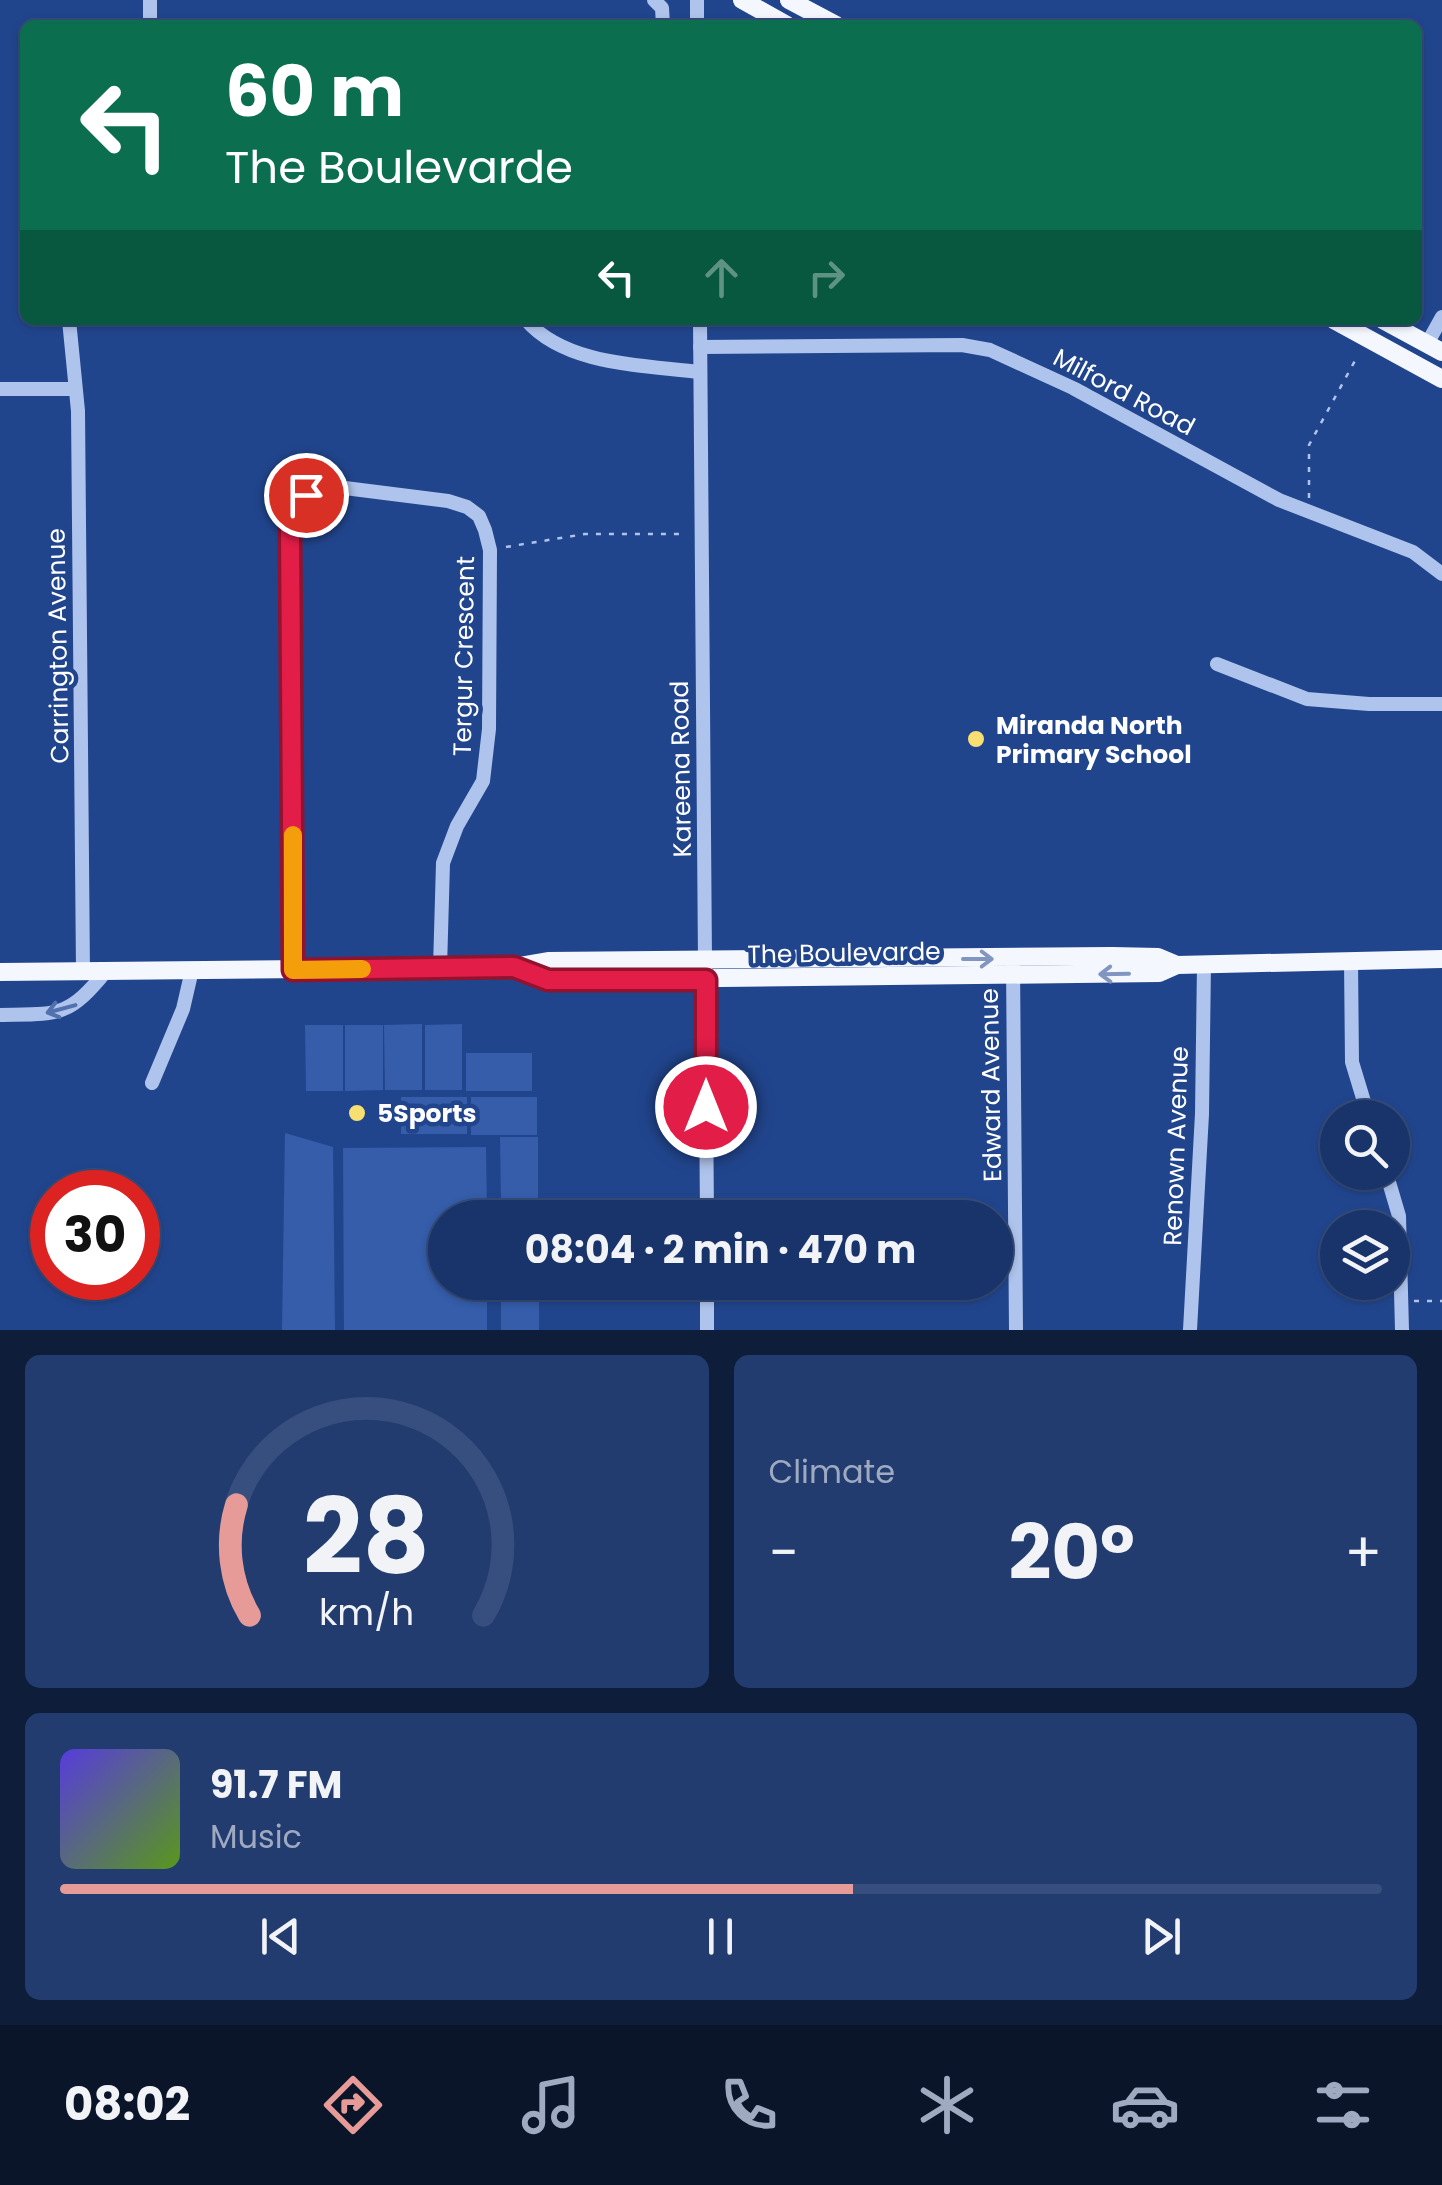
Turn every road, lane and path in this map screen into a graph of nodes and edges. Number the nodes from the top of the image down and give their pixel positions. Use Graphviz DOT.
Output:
graph roads {
  1 [pos="742,0"];
  2 [pos="788,0"];
  3 [pos="813,0"];
  4 [pos="779,20"];
  5 [pos="826,20"];
  6 [pos="828,20"];
  7 [pos="1442,317"];
  8 [pos="69,325"];
  9 [pos="530,325"];
  10 [pos="700,325"];
  11 [pos="1343,325"];
  12 [pos="1392,325"];
  13 [pos="700,347"];
  14 [pos="1435,348"];
  15 [pos="1358,356"];
  16 [pos="1417,365"];
  17 [pos="700,372"];
  18 [pos="1442,379"];
  19 [pos="0,388"];
  20 [pos="75,389"];
  21 [pos="1305,512"];
  22 [pos="683,534"];
  23 [pos="490,550"];
  24 [pos="1442,574"];
  25 [pos="1217,664"];
  26 [pos="1442,704"];
  27 [pos="706,960"];
  28 [pos="1351,960"];
  29 [pos="1442,960"];
  30 [pos="1204,964"];
  31 [pos="514,967"];
  32 [pos="1013,967"];
  33 [pos="440,968"];
  34 [pos="192,970"];
  35 [pos="293,970"];
  36 [pos="106,971"];
  37 [pos="0,972"];
  38 [pos="83,972"];
  39 [pos="706,980"];
  40 [pos="0,1015"];
  41 [pos="152,1083"];
  42 [pos="1364,1100"];
  43 [pos="1391,1190"];
  44 [pos="707,1200"];
  45 [pos="1015,1249"];
  46 [pos="707,1300"];
  47 [pos="1442,1300"];
  48 [pos="1413,1301"];
  49 [pos="708,1330"];
  50 [pos="1016,1330"];
  51 [pos="1190,1330"];
  52 [pos="1402,1330"];
  1 -- 4 [label="main road"];
  2 -- 5 [label="main road"];
  3 -- 6 [label="main road"];
  7 -- 14 [label="street"];
  8 -- 20 [label="street, Carrington Avenue"];
  9 -- 17 [label="street"];
  10 -- 13 [label="street, Kareena Road"];
  11 -- 16 [label="main road"];
  12 -- 14 [label="main road"];
  13 -- 17 [label="street, Kareena Road"];
  13 -- 21 [label="street, Milford Road"];
  14 -- 16 [label="main road"];
  15 -- 21 [label="path"];
  16 -- 18 [label="main road"];
  17 -- 27 [label="street, Kareena Road"];
  19 -- 20 [label="street"];
  20 -- 38 [label="street, Carrington Avenue"];
  21 -- 24 [label="street, Milford Road"];
  22 -- 23 [label="path"];
  23 -- 33 [label="street, Tergur Crescent"];
  23 -- 35 [label="street, Tergur Crescent"];
  25 -- 26 [label="street"];
  27 -- 31 [label="main road, The Boulevarde"];
  27 -- 32 [label="main road, The Boulevarde, one-way"];
  27 -- 39 [label="street, Kareena Road"];
  28 -- 29 [label="main road, The Boulevarde"];
  28 -- 30 [label="main road, The Boulevarde"];
  28 -- 42 [label="street"];
  30 -- 32 [label="main road, The Boulevarde"];
  30 -- 51 [label="street, Renown Avenue"];
  31 -- 33 [label="main road, The Boulevarde"];
  31 -- 39 [label="main road, The Boulevarde"];
  32 -- 39 [label="main road, The Boulevarde"];
  32 -- 45 [label="street, Edward Avenue"];
  33 -- 35 [label="main road, The Boulevarde"];
  34 -- 35 [label="main road, The Boulevarde"];
  34 -- 36 [label="main road, The Boulevarde"];
  34 -- 41 [label="street"];
  36 -- 38 [label="main road, The Boulevarde"];
  36 -- 40 [label="street, one-way"];
  37 -- 38 [label="main road, The Boulevarde"];
  39 -- 44 [label="street, Kareena Road"];
  43 -- 52 [label="street"];
  45 -- 50 [label="street, Edward Avenue"];
  46 -- 49 [label="street"];
  47 -- 48 [label="path"];
}
